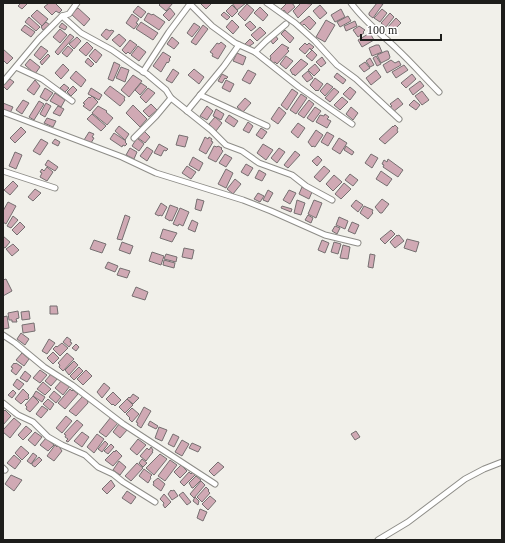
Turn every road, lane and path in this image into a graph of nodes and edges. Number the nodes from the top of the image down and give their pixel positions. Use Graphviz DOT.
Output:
graph roads {
  1 [pos="77,3"];
  2 [pos="267,3"];
  3 [pos="351,3"];
  4 [pos="190,4"];
  5 [pos="62,16"];
  6 [pos="286,24"];
  7 [pos="239,45"];
  8 [pos="255,52"];
  9 [pos="16,67"];
  10 [pos="143,72"];
  11 [pos="3,82"];
  12 [pos="439,92"];
  13 [pos="200,95"];
  14 [pos="171,98"];
  15 [pos="72,101"];
  16 [pos="187,111"];
  17 [pos="3,112"];
  18 [pos="399,119"];
  19 [pos="352,124"];
  20 [pos="267,126"];
  21 [pos="134,138"];
  22 [pos="3,171"];
  23 [pos="55,188"];
  24 [pos="332,200"];
  25 [pos="358,243"];
  26 [pos="3,334"];
  27 [pos="3,403"];
  28 [pos="502,462"];
  29 [pos="215,484"];
  30 [pos="155,502"];
  31 [pos="378,540"];
  1 -- 5 [label="street"];
  2 -- 18 [label="street"];
  3 -- 12 [label="street"];
  4 -- 7 [label="street"];
  4 -- 10 [label="street"];
  5 -- 9 [label="street"];
  5 -- 10 [label="street"];
  6 -- 8 [label="street"];
  7 -- 8 [label="street"];
  7 -- 13 [label="street"];
  8 -- 19 [label="street"];
  9 -- 11 [label="street"];
  9 -- 15 [label="street"];
  10 -- 14 [label="street"];
  13 -- 16 [label="street"];
  13 -- 20 [label="street"];
  14 -- 16 [label="street"];
  14 -- 21 [label="street"];
  16 -- 24 [label="street"];
  17 -- 25 [label="street"];
  22 -- 23 [label="street"];
  26 -- 29 [label="street"];
  27 -- 30 [label="street"];
  28 -- 31 [label="street"];
}
